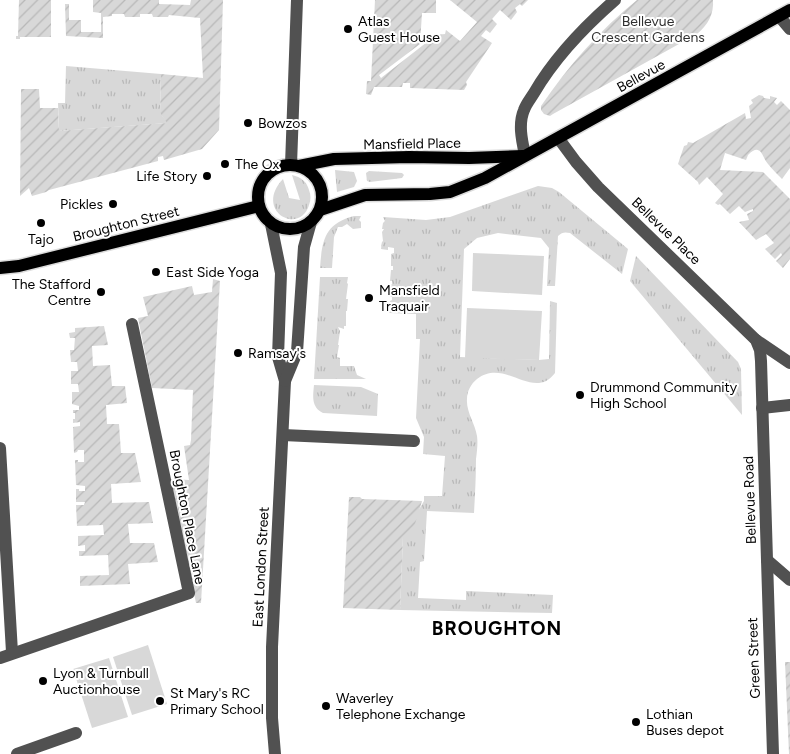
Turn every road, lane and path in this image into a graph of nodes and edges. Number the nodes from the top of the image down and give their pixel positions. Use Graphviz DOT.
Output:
graph roads {
  1 [pos="298,0"];
  2 [pos="615,0"];
  3 [pos="784,13"];
  4 [pos="790,29"];
  5 [pos="559,139"];
  6 [pos="525,155"];
  7 [pos="295,165"];
  8 [pos="259,206"];
  9 [pos="320,210"];
  10 [pos="311,222"];
  11 [pos="271,224"];
  12 [pos="0,268"];
  13 [pos="132,324"];
  14 [pos="756,340"];
  15 [pos="790,363"];
  16 [pos="285,381"];
  17 [pos="790,405"];
  18 [pos="762,408"];
  19 [pos="283,435"];
  20 [pos="414,441"];
  21 [pos="0,448"];
  22 [pos="1,504"];
  23 [pos="766,560"];
  24 [pos="790,580"];
  25 [pos="12,652"];
  26 [pos="0,658"];
  27 [pos="76,733"];
  28 [pos="17,754"];
  29 [pos="275,754"];
  30 [pos="772,754"];
  1 -- 7 [label="street"];
  2 -- 6 [label="street"];
  3 -- 4 [label="street"];
  3 -- 5 [label="main road, Bellevue"];
  5 -- 6 [label="main road, Mansfield Place"];
  5 -- 14 [label="street, Bellevue Place"];
  6 -- 7 [label="main road, Mansfield Place"];
  6 -- 9 [label="main road, Mansfield Place"];
  7 -- 8 [label="main road"];
  7 -- 9 [label="main road"];
  8 -- 11 [label="main road"];
  8 -- 12 [label="main road, Broughton Street"];
  9 -- 10 [label="main road"];
  10 -- 11 [label="main road"];
  10 -- 16 [label="street, East London Street"];
  11 -- 16 [label="street, East London Street"];
  13 -- 25 [label="street, Broughton Place Lane"];
  14 -- 15 [label="street, Bellevue Place"];
  14 -- 18 [label="street"];
  16 -- 19 [label="street, East London Street"];
  17 -- 18 [label="street"];
  18 -- 23 [label="street, Bellevue Road"];
  19 -- 20 [label="street"];
  19 -- 29 [label="street, East London Street"];
  21 -- 22 [label="street"];
  22 -- 25 [label="street"];
  23 -- 24 [label="street, Bellevue Road"];
  23 -- 30 [label="street, Green Street"];
  25 -- 26 [label="street"];
  27 -- 28 [label="street"];
}
